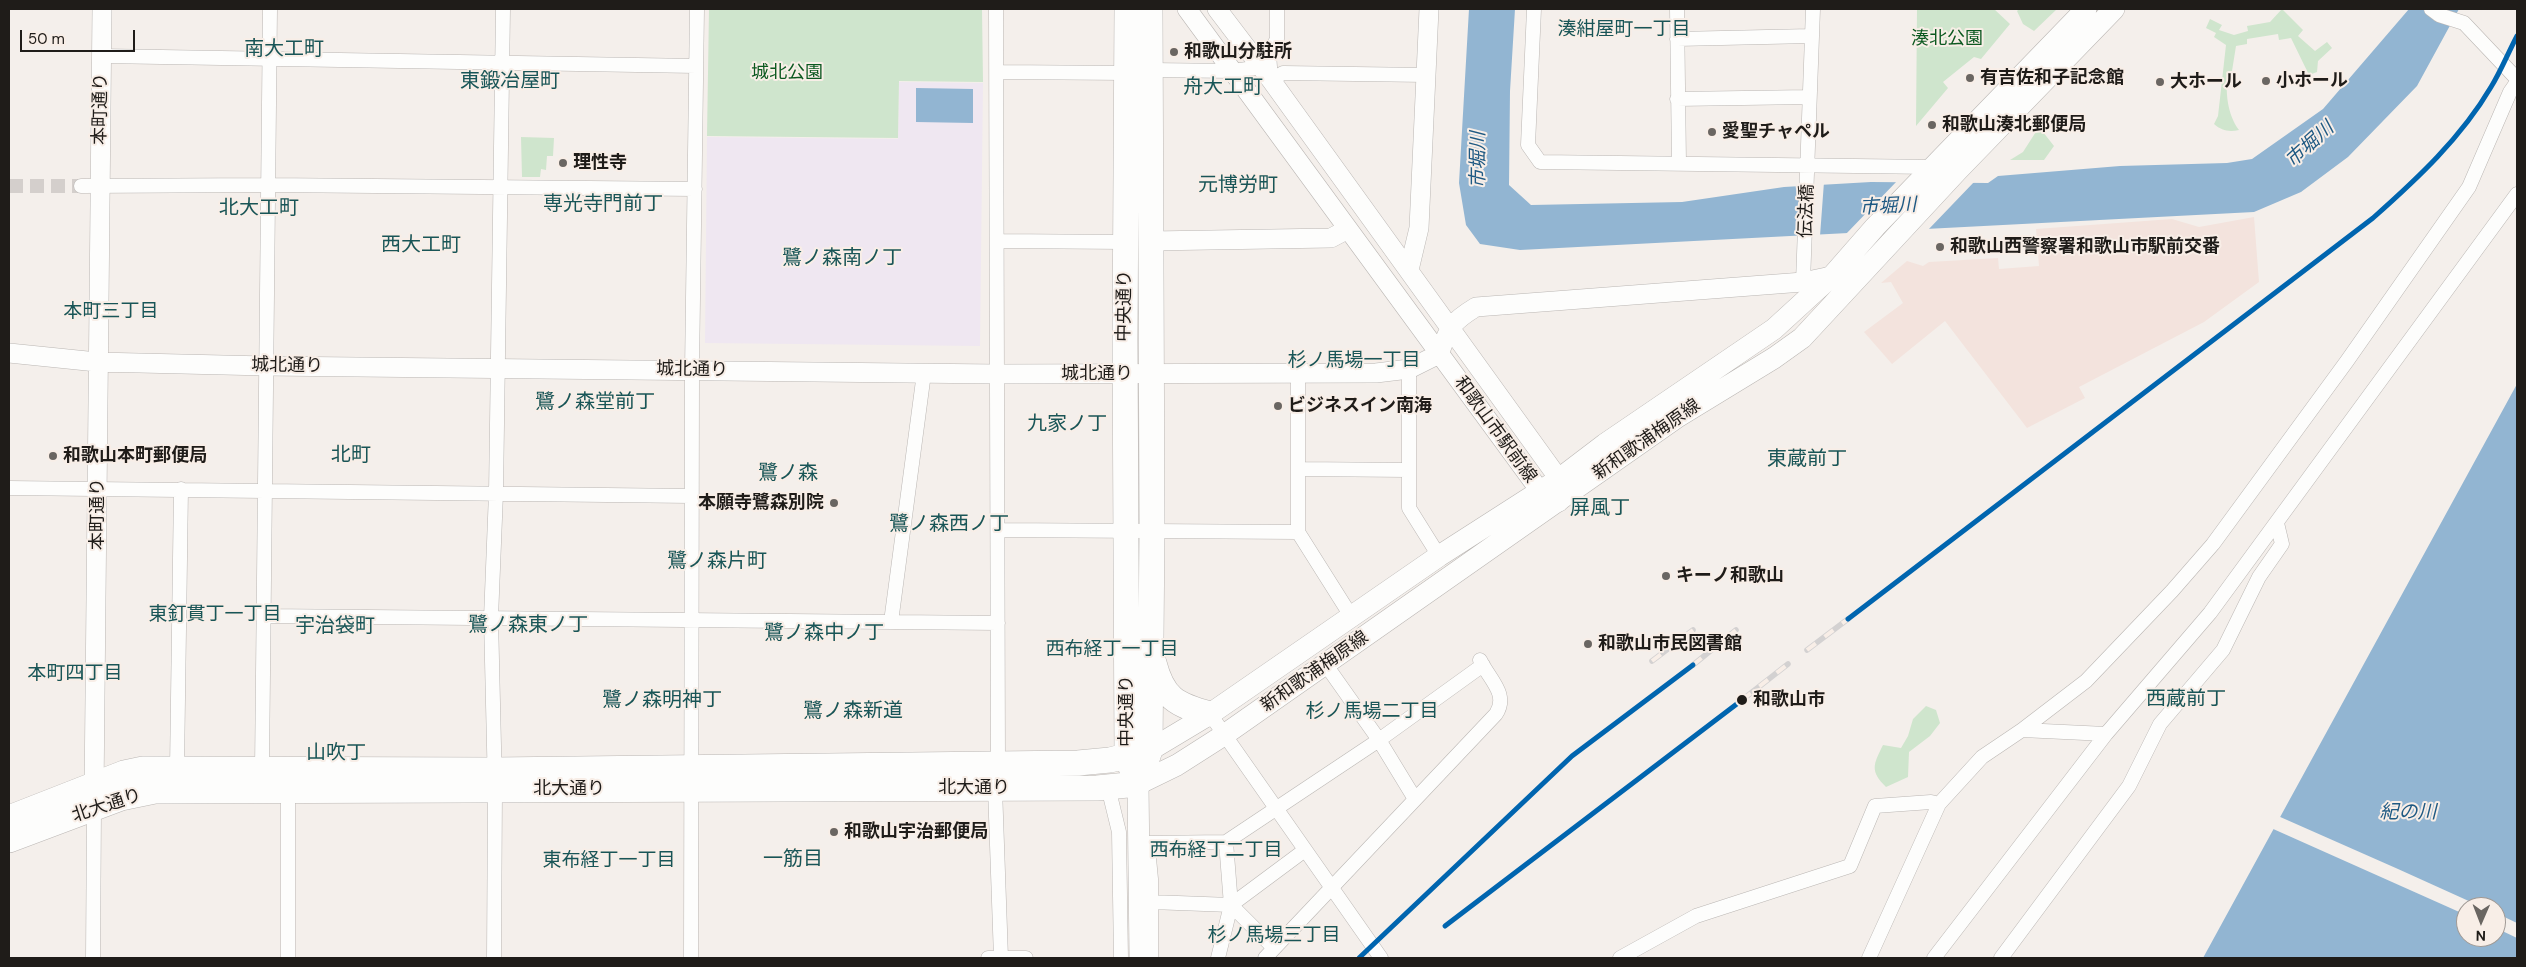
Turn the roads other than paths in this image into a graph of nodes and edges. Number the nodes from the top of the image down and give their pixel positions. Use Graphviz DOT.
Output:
graph roads {
  1 [pos="102,9"];
  2 [pos="270,9"];
  3 [pos="503,9"];
  4 [pos="697,9"];
  5 [pos="996,9"];
  6 [pos="1127,9"];
  7 [pos="1150,9"];
  8 [pos="1187,9"];
  9 [pos="1217,9"];
  10 [pos="1277,9"];
  11 [pos="1430,9"];
  12 [pos="1534,9"];
  13 [pos="1677,9"];
  14 [pos="1813,9"];
  15 [pos="2086,9"];
  16 [pos="2114,9"];
  17 [pos="2431,9"];
  18 [pos="1811,36"];
  19 [pos="1677,39"];
  20 [pos="102,56"];
  21 [pos="270,60"];
  22 [pos="502,63"];
  23 [pos="696,66"];
  24 [pos="1139,71"];
  25 [pos="1232,71"];
  26 [pos="997,72"];
  27 [pos="1266,74"];
  28 [pos="1426,76"];
  29 [pos="2517,81"];
  30 [pos="1809,97"];
  31 [pos="1677,99"];
  32 [pos="1679,163"];
  33 [pos="1931,169"];
  34 [pos="1808,170"];
  35 [pos="268,185"];
  36 [pos="81,186"];
  37 [pos="100,186"];
  38 [pos="500,187"];
  39 [pos="695,189"];
  40 [pos="2517,194"];
  41 [pos="1348,229"];
  42 [pos="1150,241"];
  43 [pos="997,242"];
  44 [pos="1126,242"];
  45 [pos="1409,270"];
  46 [pos="1864,272"];
  47 [pos="1833,275"];
  48 [pos="1808,287"];
  49 [pos="1450,327"];
  50 [pos="9,353"];
  51 [pos="1439,354"];
  52 [pos="98,362"];
  53 [pos="266,366"];
  54 [pos="498,368"];
  55 [pos="1409,369"];
  56 [pos="692,370"];
  57 [pos="924,373"];
  58 [pos="997,374"];
  59 [pos="1125,374"];
  60 [pos="1151,374"];
  61 [pos="1298,374"];
  62 [pos="1298,469"];
  63 [pos="1408,470"];
  64 [pos="1559,479"];
  65 [pos="9,488"];
  66 [pos="98,489"];
  67 [pos="181,489"];
  68 [pos="265,490"];
  69 [pos="1540,491"];
  70 [pos="496,493"];
  71 [pos="691,496"];
  72 [pos="1559,502"];
  73 [pos="2277,523"];
  74 [pos="1152,529"];
  75 [pos="998,530"];
  76 [pos="1127,530"];
  77 [pos="1298,532"];
  78 [pos="1439,556"];
  79 [pos="264,616"];
  80 [pos="1351,616"];
  81 [pos="491,618"];
  82 [pos="690,620"];
  83 [pos="891,622"];
  84 [pos="998,623"];
  85 [pos="1150,646"];
  86 [pos="1326,665"];
  87 [pos="1210,714"];
  88 [pos="2022,730"];
  89 [pos="2106,734"];
  90 [pos="1224,735"];
  91 [pos="1379,740"];
  92 [pos="1138,754"];
  93 [pos="177,768"];
  94 [pos="262,768"];
  95 [pos="997,776"];
  96 [pos="691,778"];
  97 [pos="494,780"];
  98 [pos="1138,784"];
  99 [pos="1108,787"];
  100 [pos="288,789"];
  101 [pos="94,797"];
  102 [pos="1415,799"];
  103 [pos="1940,804"];
  104 [pos="1278,808"];
  105 [pos="9,818"];
  106 [pos="1143,833"];
  107 [pos="9,840"];
  108 [pos="1226,842"];
  109 [pos="1305,850"];
  110 [pos="1331,889"];
  111 [pos="1151,902"];
  112 [pos="1231,905"];
  113 [pos="1274,948"];
  114 [pos="92,958"];
  115 [pos="288,958"];
  116 [pos="494,958"];
  117 [pos="691,958"];
  118 [pos="988,958"];
  119 [pos="1001,958"];
  120 [pos="1026,958"];
  121 [pos="1122,958"];
  122 [pos="1140,958"];
  123 [pos="1151,958"];
  124 [pos="1218,958"];
  125 [pos="1265,958"];
  126 [pos="1381,958"];
  127 [pos="1620,958"];
  128 [pos="1869,958"];
  129 [pos="1934,958"];
  130 [pos="2001,958"];
  1 -- 20 [label="street, 本町通り"];
  2 -- 21 [label="street"];
  3 -- 22 [label="street"];
  4 -- 23 [label="street"];
  5 -- 26 [label="street"];
  6 -- 24 [label="highway, 中央通り"];
  7 -- 24 [label="highway, 中央通り"];
  8 -- 25 [label="street, 和歌山市駅前線"];
  9 -- 27 [label="street, 和歌山市駅前線"];
  10 -- 27 [label="street"];
  11 -- 28 [label="street"];
  12 -- 32 [label="street"];
  13 -- 19 [label="street"];
  14 -- 18 [label="street, 伝法橋"];
  15 -- 33 [label="main road, 新和歌浦梅原線"];
  16 -- 46 [label="main road, 新和歌浦梅原線"];
  17 -- 29 [label="street"];
  18 -- 19 [label="street"];
  18 -- 30 [label="street, 伝法橋"];
  19 -- 31 [label="street"];
  20 -- 21 [label="street"];
  20 -- 37 [label="street, 本町通り"];
  21 -- 22 [label="street"];
  21 -- 35 [label="street"];
  22 -- 23 [label="street"];
  22 -- 38 [label="street"];
  23 -- 39 [label="street"];
  24 -- 25 [label="street"];
  24 -- 26 [label="street"];
  24 -- 42 [label="highway, 中央通り"];
  24 -- 44 [label="highway, 中央通り"];
  25 -- 27 [label="street"];
  25 -- 41 [label="street, 和歌山市駅前線"];
  26 -- 43 [label="street"];
  27 -- 28 [label="street"];
  27 -- 45 [label="street, 和歌山市駅前線"];
  28 -- 45 [label="street"];
  29 -- 88 [label="street"];
  30 -- 31 [label="street"];
  30 -- 34 [label="street, 伝法橋"];
  31 -- 32 [label="street"];
  32 -- 34 [label="street"];
  33 -- 34 [label="street"];
  33 -- 47 [label="main road, 新和歌浦梅原線"];
  34 -- 48 [label="street, 伝法橋"];
  35 -- 37 [label="street"];
  35 -- 38 [label="street"];
  35 -- 53 [label="street"];
  36 -- 37 [label="street"];
  37 -- 52 [label="street, 本町通り"];
  38 -- 39 [label="street"];
  38 -- 54 [label="street"];
  39 -- 56 [label="street"];
  40 -- 73 [label="street"];
  41 -- 42 [label="street"];
  41 -- 51 [label="street, 和歌山市駅前線"];
  42 -- 60 [label="highway, 中央通り"];
  43 -- 44 [label="street"];
  43 -- 58 [label="street"];
  44 -- 59 [label="highway, 中央通り"];
  45 -- 49 [label="street, 和歌山市駅前線"];
  46 -- 47 [label="street"];
  46 -- 72 [label="main road, 新和歌浦梅原線"];
  47 -- 48 [label="main road, 新和歌浦梅原線"];
  48 -- 49 [label="street"];
  48 -- 64 [label="main road, 新和歌浦梅原線"];
  49 -- 51 [label="street"];
  49 -- 64 [label="street, 和歌山市駅前線"];
  50 -- 52 [label="street, 城北通り"];
  51 -- 55 [label="street, 城北通り"];
  51 -- 69 [label="street, 和歌山市駅前線"];
  52 -- 53 [label="street, 城北通り"];
  52 -- 66 [label="street, 本町通り"];
  53 -- 54 [label="street, 城北通り"];
  53 -- 68 [label="street"];
  54 -- 56 [label="street, 城北通り"];
  54 -- 70 [label="street"];
  55 -- 61 [label="street, 城北通り"];
  55 -- 63 [label="street"];
  56 -- 57 [label="street, 城北通り"];
  56 -- 71 [label="street"];
  57 -- 58 [label="street, 城北通り"];
  57 -- 83 [label="street"];
  58 -- 59 [label="street, 城北通り"];
  58 -- 75 [label="street"];
  59 -- 60 [label="street, 城北通り"];
  59 -- 76 [label="highway, 中央通り"];
  60 -- 61 [label="street, 城北通り"];
  60 -- 74 [label="highway, 中央通り"];
  61 -- 62 [label="street"];
  62 -- 63 [label="street"];
  62 -- 77 [label="street"];
  63 -- 78 [label="street"];
  64 -- 69 [label="main road, 新和歌浦梅原線"];
  64 -- 72 [label="street, 和歌山市駅前線"];
  65 -- 66 [label="street"];
  66 -- 67 [label="street"];
  66 -- 101 [label="street, 本町通り"];
  67 -- 68 [label="street"];
  67 -- 93 [label="street"];
  68 -- 70 [label="street"];
  68 -- 79 [label="street"];
  69 -- 72 [label="street, 和歌山市駅前線"];
  69 -- 78 [label="main road, 新和歌浦梅原線"];
  70 -- 71 [label="street"];
  70 -- 81 [label="street"];
  71 -- 82 [label="street"];
  72 -- 86 [label="main road, 新和歌浦梅原線"];
  73 -- 89 [label="street"];
  73 -- 130 [label="street"];
  74 -- 76 [label="street"];
  74 -- 77 [label="street"];
  74 -- 85 [label="highway, 中央通り"];
  75 -- 76 [label="street"];
  75 -- 84 [label="street"];
  76 -- 92 [label="highway, 中央通り"];
  77 -- 80 [label="street"];
  78 -- 80 [label="main road, 新和歌浦梅原線"];
  79 -- 81 [label="street"];
  79 -- 94 [label="street"];
  80 -- 87 [label="main road, 新和歌浦梅原線"];
  81 -- 82 [label="street"];
  81 -- 97 [label="street"];
  82 -- 83 [label="street"];
  82 -- 96 [label="street"];
  83 -- 84 [label="street"];
  84 -- 95 [label="street"];
  85 -- 87 [label="highway"];
  85 -- 92 [label="highway, 中央通り"];
  86 -- 90 [label="main road, 新和歌浦梅原線"];
  86 -- 91 [label="street"];
  87 -- 90 [label="street"];
  87 -- 92 [label="main road, 新和歌浦梅原線"];
  88 -- 89 [label="street"];
  88 -- 103 [label="street"];
  89 -- 129 [label="street"];
  90 -- 98 [label="main road, 新和歌浦梅原線"];
  90 -- 104 [label="street"];
  91 -- 102 [label="street"];
  91 -- 102 [label="street"];
  91 -- 104 [label="street"];
  92 -- 95 [label="highway, 北大通り"];
  92 -- 98 [label="highway, 中央通り"];
  93 -- 94 [label="highway, 北大通り"];
  93 -- 101 [label="highway, 北大通り"];
  94 -- 97 [label="highway, 北大通り"];
  95 -- 96 [label="highway, 北大通り"];
  95 -- 99 [label="highway, 北大通り"];
  95 -- 119 [label="street"];
  96 -- 97 [label="highway, 北大通り"];
  96 -- 117 [label="street"];
  97 -- 100 [label="highway, 北大通り"];
  97 -- 116 [label="street"];
  98 -- 99 [label="highway, 北大通り"];
  98 -- 106 [label="main road"];
  99 -- 121 [label="street"];
  100 -- 101 [label="highway, 北大通り"];
  100 -- 115 [label="street"];
  101 -- 105 [label="highway, 北大通り"];
  101 -- 107 [label="highway, 北大通り"];
  101 -- 114 [label="street, 本町通り"];
  102 -- 110 [label="street"];
  103 -- 127 [label="street"];
  103 -- 128 [label="street"];
  104 -- 108 [label="street"];
  104 -- 109 [label="street"];
  106 -- 108 [label="street"];
  106 -- 111 [label="street"];
  106 -- 122 [label="main road"];
  108 -- 112 [label="street"];
  109 -- 110 [label="street"];
  109 -- 112 [label="street"];
  110 -- 113 [label="street"];
  110 -- 126 [label="street"];
  111 -- 112 [label="street"];
  111 -- 123 [label="street"];
  112 -- 113 [label="street"];
  112 -- 124 [label="street"];
  113 -- 125 [label="street"];
  118 -- 119 [label="street"];
  119 -- 120 [label="street"];
}
